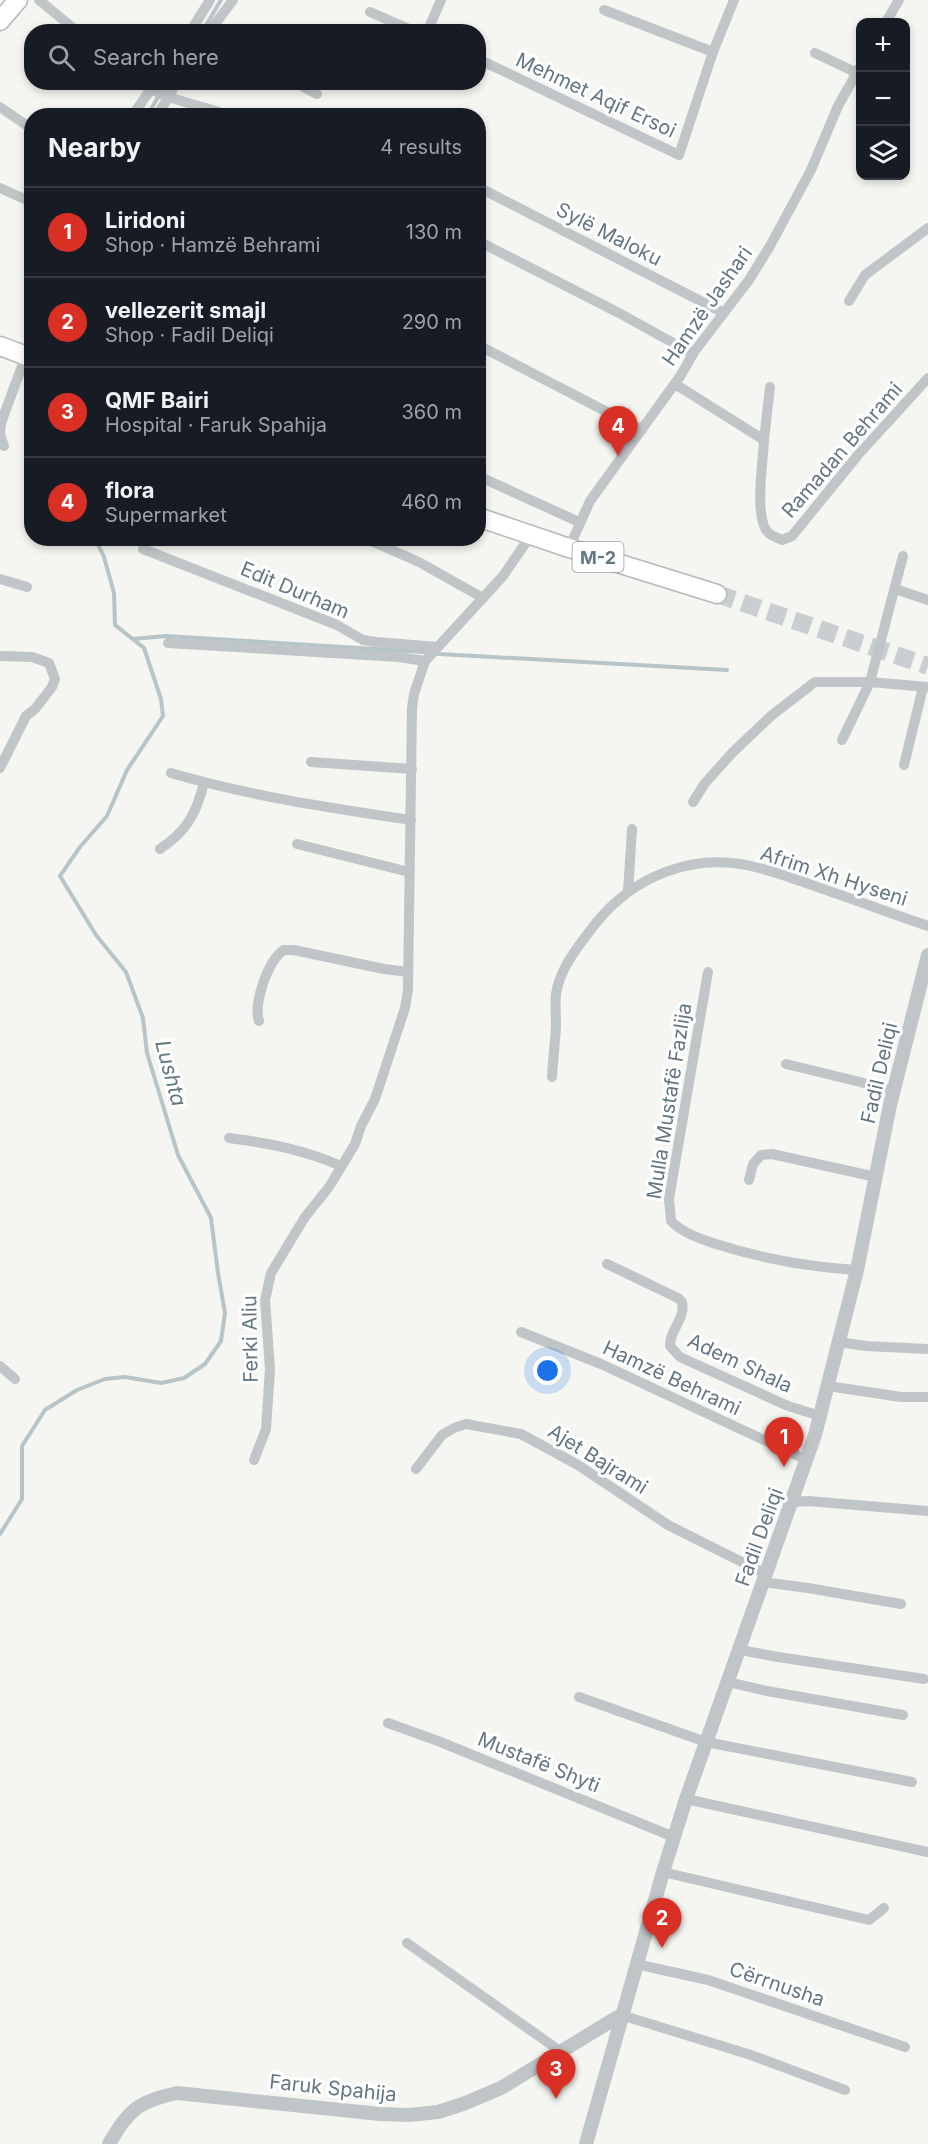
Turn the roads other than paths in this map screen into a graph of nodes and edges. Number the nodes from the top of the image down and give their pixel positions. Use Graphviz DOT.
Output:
graph roads {
  1 [pos="18,0"];
  2 [pos="39,0"];
  3 [pos="210,0"];
  4 [pos="233,0"];
  5 [pos="441,0"];
  6 [pos="734,0"];
  7 [pos="899,0"];
  8 [pos="604,10"];
  9 [pos="370,12"];
  10 [pos="888,18"];
  11 [pos="0,21"];
  12 [pos="68,24"];
  13 [pos="195,24"];
  14 [pos="215,24"];
  15 [pos="398,24"];
  16 [pos="431,24"];
  17 [pos="713,52"];
  18 [pos="815,53"];
  19 [pos="486,63"];
  20 [pos="856,69"];
  21 [pos="858,72"];
  22 [pos="152,90"];
  23 [pos="159,90"];
  24 [pos="172,90"];
  25 [pos="309,90"];
  26 [pos="317,94"];
  27 [pos="169,96"];
  28 [pos="0,108"];
  29 [pos="138,108"];
  30 [pos="161,108"];
  31 [pos="211,108"];
  32 [pos="24,124"];
  33 [pos="0,188"];
  34 [pos="486,191"];
  35 [pos="24,199"];
  36 [pos="928,228"];
  37 [pos="486,245"];
  38 [pos="849,301"];
  39 [pos="724,313"];
  40 [pos="0,346"];
  41 [pos="486,349"];
  42 [pos="24,354"];
  43 [pos="693,354"];
  44 [pos="24,368"];
  45 [pos="928,378"];
  46 [pos="675,384"];
  47 [pos="770,387"];
  48 [pos="642,430"];
  49 [pos="764,440"];
  50 [pos="4,446"];
  51 [pos="486,480"];
  52 [pos="486,520"];
  53 [pos="579,522"];
  54 [pos="531,535"];
  55 [pos="382,546"];
  56 [pos="569,548"];
  57 [pos="143,549"];
  58 [pos="903,556"];
  59 [pos="0,579"];
  60 [pos="27,587"];
  61 [pos="895,589"];
  62 [pos="717,594"];
  63 [pos="483,598"];
  64 [pos="928,600"];
  65 [pos="168,643"];
  66 [pos="431,654"];
  67 [pos="0,656"];
  68 [pos="870,682"];
  69 [pos="926,687"];
  70 [pos="842,740"];
  71 [pos="311,762"];
  72 [pos="904,765"];
  73 [pos="0,768"];
  74 [pos="412,769"];
  75 [pos="171,773"];
  76 [pos="204,783"];
  77 [pos="693,802"];
  78 [pos="411,820"];
  79 [pos="632,829"];
  80 [pos="297,844"];
  81 [pos="160,849"];
  82 [pos="409,872"];
  83 [pos="628,892"];
  84 [pos="928,926"];
  85 [pos="928,956"];
  86 [pos="408,972"];
  87 [pos="708,972"];
  88 [pos="258,1021"];
  89 [pos="786,1064"];
  90 [pos="552,1077"];
  91 [pos="893,1090"];
  92 [pos="229,1138"];
  93 [pos="341,1166"];
  94 [pos="876,1177"];
  95 [pos="749,1180"];
  96 [pos="607,1264"];
  97 [pos="857,1270"];
  98 [pos="521,1332"];
  99 [pos="839,1342"];
  100 [pos="928,1349"];
  101 [pos="0,1366"];
  102 [pos="15,1379"];
  103 [pos="828,1386"];
  104 [pos="928,1397"];
  105 [pos="820,1416"];
  106 [pos="254,1460"];
  107 [pos="807,1460"];
  108 [pos="416,1469"];
  109 [pos="792,1502"];
  110 [pos="928,1511"];
  111 [pos="765,1578"];
  112 [pos="901,1604"];
  113 [pos="740,1650"];
  114 [pos="924,1678"];
  115 [pos="728,1682"];
  116 [pos="579,1697"];
  117 [pos="903,1715"];
  118 [pos="388,1723"];
  119 [pos="706,1742"];
  120 [pos="912,1782"];
  121 [pos="686,1799"];
  122 [pos="674,1837"];
  123 [pos="928,1852"];
  124 [pos="663,1872"];
  125 [pos="884,1908"];
  126 [pos="407,1943"];
  127 [pos="636,1964"];
  128 [pos="621,2015"];
  129 [pos="904,2047"];
  130 [pos="560,2050"];
  131 [pos="845,2090"];
  132 [pos="109,2144"];
  133 [pos="586,2144"];
  1 -- 11 [label="main road"];
  2 -- 12 [label="street"];
  3 -- 13 [label="street"];
  4 -- 14 [label="street"];
  5 -- 16 [label="street"];
  6 -- 17 [label="street, Mehmet Aqif Ersoi"];
  7 -- 10 [label="street"];
  8 -- 17 [label="street"];
  9 -- 15 [label="street"];
  17 -- 19 [label="street, Mehmet Aqif Ersoi"];
  18 -- 20 [label="street, Hamzë Jashari"];
  21 -- 39 [label="street, Hamzë Jashari"];
  22 -- 29 [label="street"];
  23 -- 27 [label="street"];
  24 -- 27 [label="street"];
  25 -- 26 [label="street"];
  27 -- 30 [label="street"];
  27 -- 31 [label="street"];
  28 -- 32 [label="street"];
  33 -- 35 [label="street"];
  34 -- 39 [label="street, Sylë Maloku"];
  36 -- 38 [label="street"];
  37 -- 43 [label="street"];
  39 -- 43 [label="street, Hamzë Jashari"];
  40 -- 42 [label="main road"];
  41 -- 48 [label="street"];
  43 -- 46 [label="street, Hamzë Jashari"];
  44 -- 50 [label="street"];
  45 -- 49 [label="street, Ramadan Behrami"];
  46 -- 48 [label="street, Hamzë Jashari"];
  46 -- 49 [label="street"];
  47 -- 49 [label="street, Ramadan Behrami"];
  48 -- 53 [label="street, Hamzë Jashari"];
  51 -- 53 [label="street"];
  52 -- 54 [label="main road, M-2"];
  53 -- 56 [label="street, Hamzë Jashari"];
  54 -- 56 [label="main road, M-2"];
  54 -- 63 [label="street, Ferki Aliu"];
  55 -- 63 [label="street"];
  56 -- 62 [label="main road, M-2"];
  57 -- 66 [label="street, Edit Durham"];
  58 -- 61 [label="street"];
  59 -- 60 [label="street"];
  61 -- 64 [label="street"];
  61 -- 68 [label="street"];
  63 -- 66 [label="street, Ferki Aliu"];
  65 -- 66 [label="street"];
  66 -- 74 [label="street, Ferki Aliu"];
  67 -- 73 [label="street"];
  68 -- 69 [label="street"];
  68 -- 70 [label="street"];
  68 -- 77 [label="street"];
  69 -- 72 [label="street"];
  71 -- 74 [label="street"];
  74 -- 78 [label="street, Ferki Aliu"];
  75 -- 76 [label="street"];
  76 -- 78 [label="street"];
  76 -- 81 [label="street"];
  78 -- 82 [label="street, Ferki Aliu"];
  79 -- 83 [label="street"];
  80 -- 82 [label="street"];
  82 -- 86 [label="street, Ferki Aliu"];
  83 -- 84 [label="street, Afrim Xh Hyseni"];
  83 -- 90 [label="street, Afrim Xh Hyseni"];
  85 -- 91 [label="street, Fadil Deliqi"];
  86 -- 88 [label="street"];
  86 -- 93 [label="street, Ferki Aliu"];
  87 -- 97 [label="street, Mulla Mustafë Fazlija"];
  89 -- 91 [label="street"];
  91 -- 94 [label="street, Fadil Deliqi"];
  92 -- 93 [label="street"];
  93 -- 106 [label="street, Ferki Aliu"];
  94 -- 95 [label="street"];
  94 -- 97 [label="street, Fadil Deliqi"];
  96 -- 105 [label="street, Adem Shala"];
  97 -- 99 [label="street, Fadil Deliqi"];
  98 -- 107 [label="street, Hamzë Behrami"];
  99 -- 100 [label="street"];
  99 -- 103 [label="street, Fadil Deliqi"];
  101 -- 102 [label="street"];
  103 -- 104 [label="street"];
  103 -- 105 [label="street, Fadil Deliqi"];
  105 -- 107 [label="street, Fadil Deliqi"];
  107 -- 109 [label="street, Fadil Deliqi"];
  108 -- 111 [label="street, Ajet Bajrami"];
  109 -- 110 [label="street"];
  109 -- 111 [label="street, Fadil Deliqi"];
  111 -- 112 [label="street"];
  111 -- 113 [label="street, Fadil Deliqi"];
  113 -- 114 [label="street"];
  113 -- 115 [label="street, Fadil Deliqi"];
  115 -- 117 [label="street"];
  115 -- 119 [label="street, Fadil Deliqi"];
  116 -- 119 [label="street"];
  118 -- 122 [label="street, Mustafë Shyti"];
  119 -- 120 [label="street"];
  119 -- 121 [label="street, Fadil Deliqi"];
  121 -- 122 [label="street, Fadil Deliqi"];
  121 -- 123 [label="street"];
  122 -- 124 [label="street, Fadil Deliqi"];
  124 -- 125 [label="street"];
  124 -- 127 [label="street, Fadil Deliqi"];
  126 -- 130 [label="street"];
  127 -- 128 [label="street, Fadil Deliqi"];
  127 -- 129 [label="street, Cërrnusha"];
  128 -- 130 [label="street, Faruk Spahija"];
  128 -- 131 [label="street"];
  128 -- 133 [label="street, Fadil Deliqi"];
  130 -- 132 [label="street, Faruk Spahija"];
}
